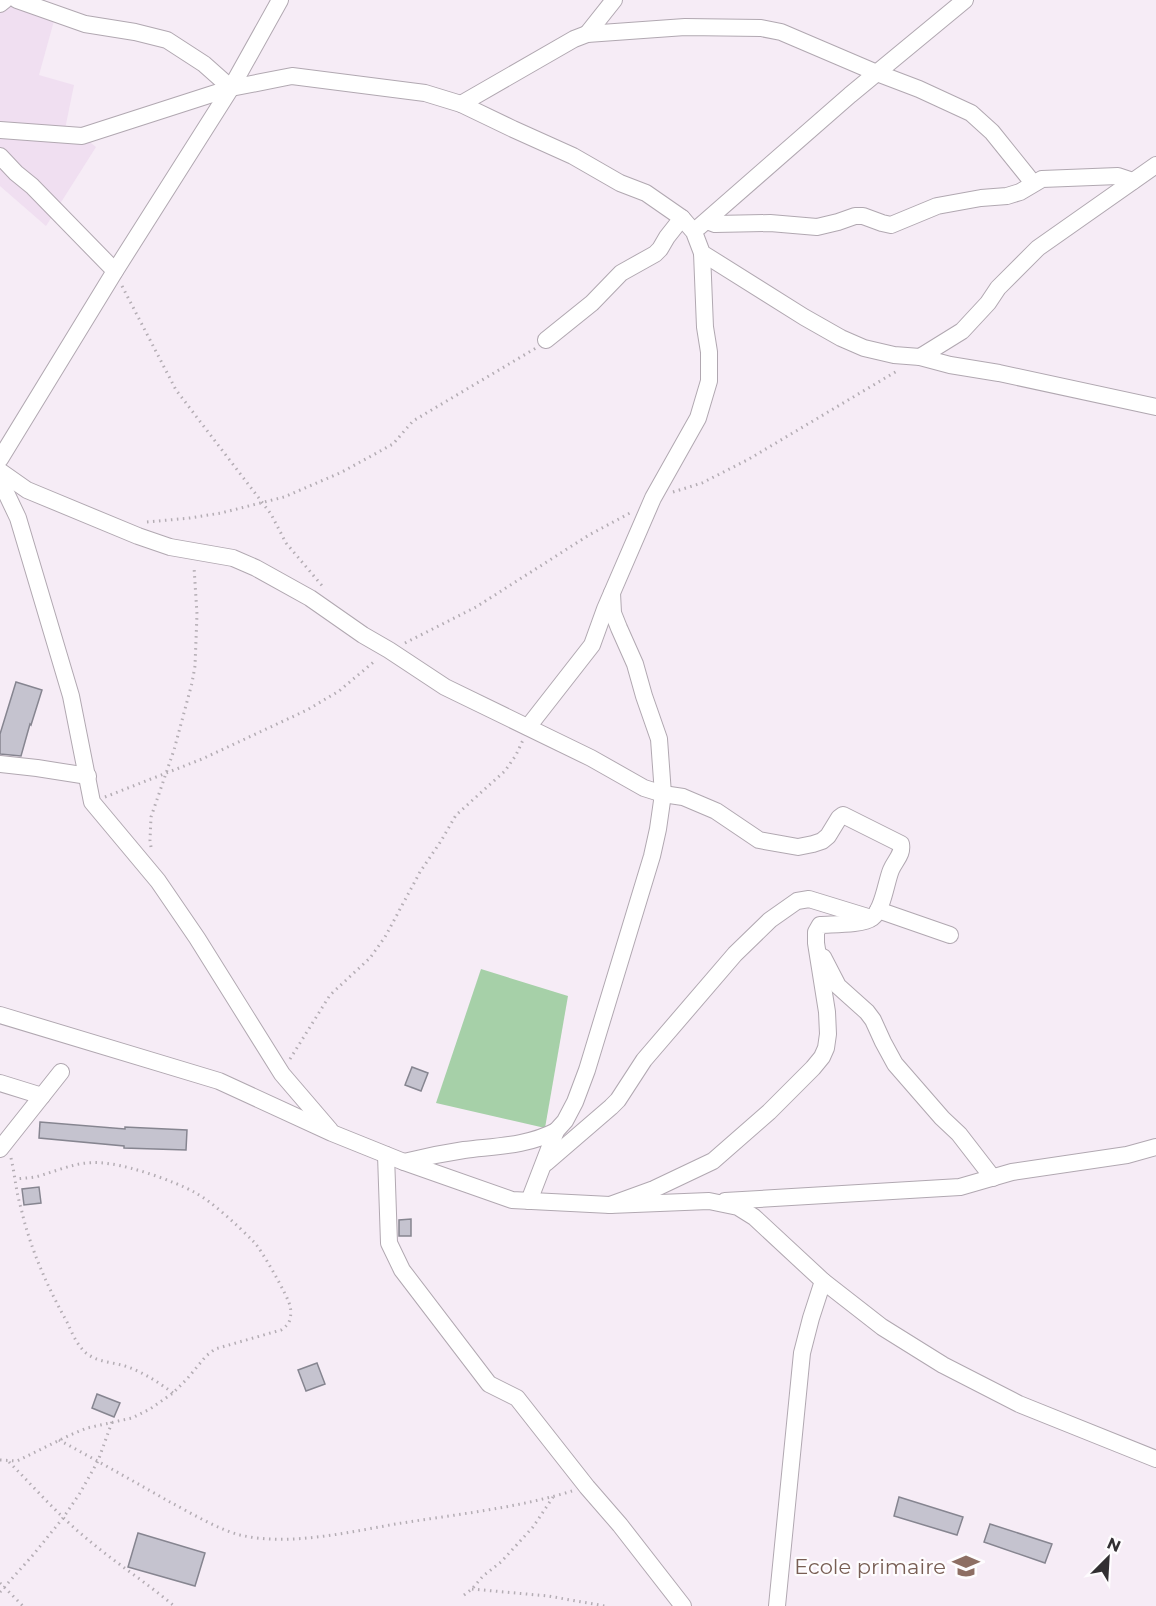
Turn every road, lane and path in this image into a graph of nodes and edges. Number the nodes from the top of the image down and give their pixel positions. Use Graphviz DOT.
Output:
graph roads {
  1 [pos="5,0"];
  2 [pos="17,0"];
  3 [pos="280,0"];
  4 [pos="614,0"];
  5 [pos="965,0"];
  6 [pos="0,4"];
  7 [pos="587,34"];
  8 [pos="877,73"];
  9 [pos="231,88"];
  10 [pos="461,104"];
  11 [pos="0,130"];
  12 [pos="0,156"];
  13 [pos="1156,165"];
  14 [pos="1132,181"];
  15 [pos="1033,183"];
  16 [pos="682,218"];
  17 [pos="700,226"];
  18 [pos="702,253"];
  19 [pos="115,271"];
  20 [pos="546,340"];
  21 [pos="920,357"];
  22 [pos="1156,407"];
  23 [pos="0,459"];
  24 [pos="0,471"];
  25 [pos="0,480"];
  26 [pos="262,502"];
  27 [pos="146,522"];
  28 [pos="192,550"];
  29 [pos="324,588"];
  30 [pos="612,593"];
  31 [pos="389,650"];
  32 [pos="528,728"];
  33 [pos="0,764"];
  34 [pos="167,773"];
  35 [pos="88,776"];
  36 [pos="663,794"];
  37 [pos="92,802"];
  38 [pos="152,850"];
  39 [pos="875,914"];
  40 [pos="950,935"];
  41 [pos="816,943"];
  42 [pos="0,1015"];
  43 [pos="61,1072"];
  44 [pos="282,1074"];
  45 [pos="0,1083"];
  46 [pos="42,1096"];
  47 [pos="556,1131"];
  48 [pos="332,1134"];
  49 [pos="3,1145"];
  50 [pos="1156,1147"];
  51 [pos="386,1155"];
  52 [pos="404,1162"];
  53 [pos="543,1165"];
  54 [pos="993,1178"];
  55 [pos="16,1179"];
  56 [pos="529,1201"];
  57 [pos="709,1201"];
  58 [pos="610,1205"];
  59 [pos="823,1281"];
  60 [pos="173,1392"];
  61 [pos="112,1422"];
  62 [pos="59,1440"];
  63 [pos="1156,1459"];
  64 [pos="0,1460"];
  65 [pos="98,1461"];
  66 [pos="9,1462"];
  67 [pos="587,1487"];
  68 [pos="553,1497"];
  69 [pos="63,1518"];
  70 [pos="0,1583"];
  71 [pos="5,1588"];
  72 [pos="472,1589"];
  73 [pos="0,1592"];
  74 [pos="464,1595"];
  75 [pos="23,1606"];
  76 [pos="174,1606"];
  77 [pos="605,1606"];
  78 [pos="683,1606"];
  79 [pos="777,1606"];
  1 -- 6 [label="street"];
  2 -- 9 [label="street"];
  3 -- 9 [label="street"];
  4 -- 7 [label="street"];
  5 -- 8 [label="street"];
  7 -- 8 [label="street"];
  7 -- 10 [label="street"];
  8 -- 15 [label="street"];
  8 -- 17 [label="street"];
  9 -- 10 [label="street"];
  9 -- 11 [label="street"];
  9 -- 19 [label="street"];
  10 -- 16 [label="street"];
  12 -- 19 [label="street"];
  13 -- 14 [label="street"];
  14 -- 15 [label="street"];
  14 -- 21 [label="street"];
  15 -- 17 [label="street"];
  16 -- 17 [label="street"];
  16 -- 20 [label="street"];
  17 -- 18 [label="street"];
  18 -- 21 [label="street"];
  18 -- 30 [label="street"];
  19 -- 23 [label="street"];
  19 -- 26 [label="path"];
  20 -- 26 [label="path"];
  21 -- 22 [label="street"];
  24 -- 28 [label="street"];
  25 -- 35 [label="street"];
  26 -- 27 [label="path"];
  26 -- 29 [label="path"];
  28 -- 31 [label="street"];
  28 -- 34 [label="path"];
  30 -- 32 [label="street"];
  30 -- 36 [label="street"];
  31 -- 32 [label="street"];
  31 -- 34 [label="path"];
  32 -- 36 [label="street"];
  32 -- 44 [label="path"];
  33 -- 35 [label="street"];
  34 -- 37 [label="path"];
  34 -- 38 [label="path"];
  35 -- 37 [label="street"];
  36 -- 39 [label="street"];
  36 -- 47 [label="street"];
  37 -- 44 [label="street"];
  39 -- 40 [label="street"];
  39 -- 41 [label="street"];
  39 -- 53 [label="street"];
  41 -- 54 [label="street"];
  41 -- 58 [label="street"];
  42 -- 48 [label="street"];
  43 -- 46 [label="street"];
  44 -- 48 [label="street"];
  45 -- 46 [label="street"];
  46 -- 49 [label="street"];
  47 -- 52 [label="street"];
  47 -- 53 [label="street"];
  48 -- 51 [label="street"];
  49 -- 55 [label="path"];
  50 -- 54 [label="street"];
  51 -- 52 [label="street"];
  51 -- 67 [label="street"];
  52 -- 56 [label="street"];
  53 -- 56 [label="street"];
  54 -- 57 [label="street"];
  55 -- 60 [label="path"];
  55 -- 60 [label="path"];
  56 -- 58 [label="street"];
  57 -- 58 [label="street"];
  57 -- 59 [label="street"];
  59 -- 63 [label="street"];
  59 -- 79 [label="street"];
  60 -- 61 [label="path"];
  61 -- 62 [label="path"];
  61 -- 65 [label="path"];
  62 -- 65 [label="path"];
  62 -- 66 [label="path"];
  64 -- 66 [label="path"];
  65 -- 68 [label="path"];
  65 -- 69 [label="path"];
  66 -- 69 [label="path"];
  67 -- 68 [label="path"];
  67 -- 78 [label="street"];
  68 -- 72 [label="path"];
  69 -- 71 [label="path"];
  69 -- 76 [label="path"];
  70 -- 71 [label="path"];
  71 -- 73 [label="path"];
  71 -- 75 [label="path"];
  72 -- 74 [label="path"];
  72 -- 77 [label="path"];
}
